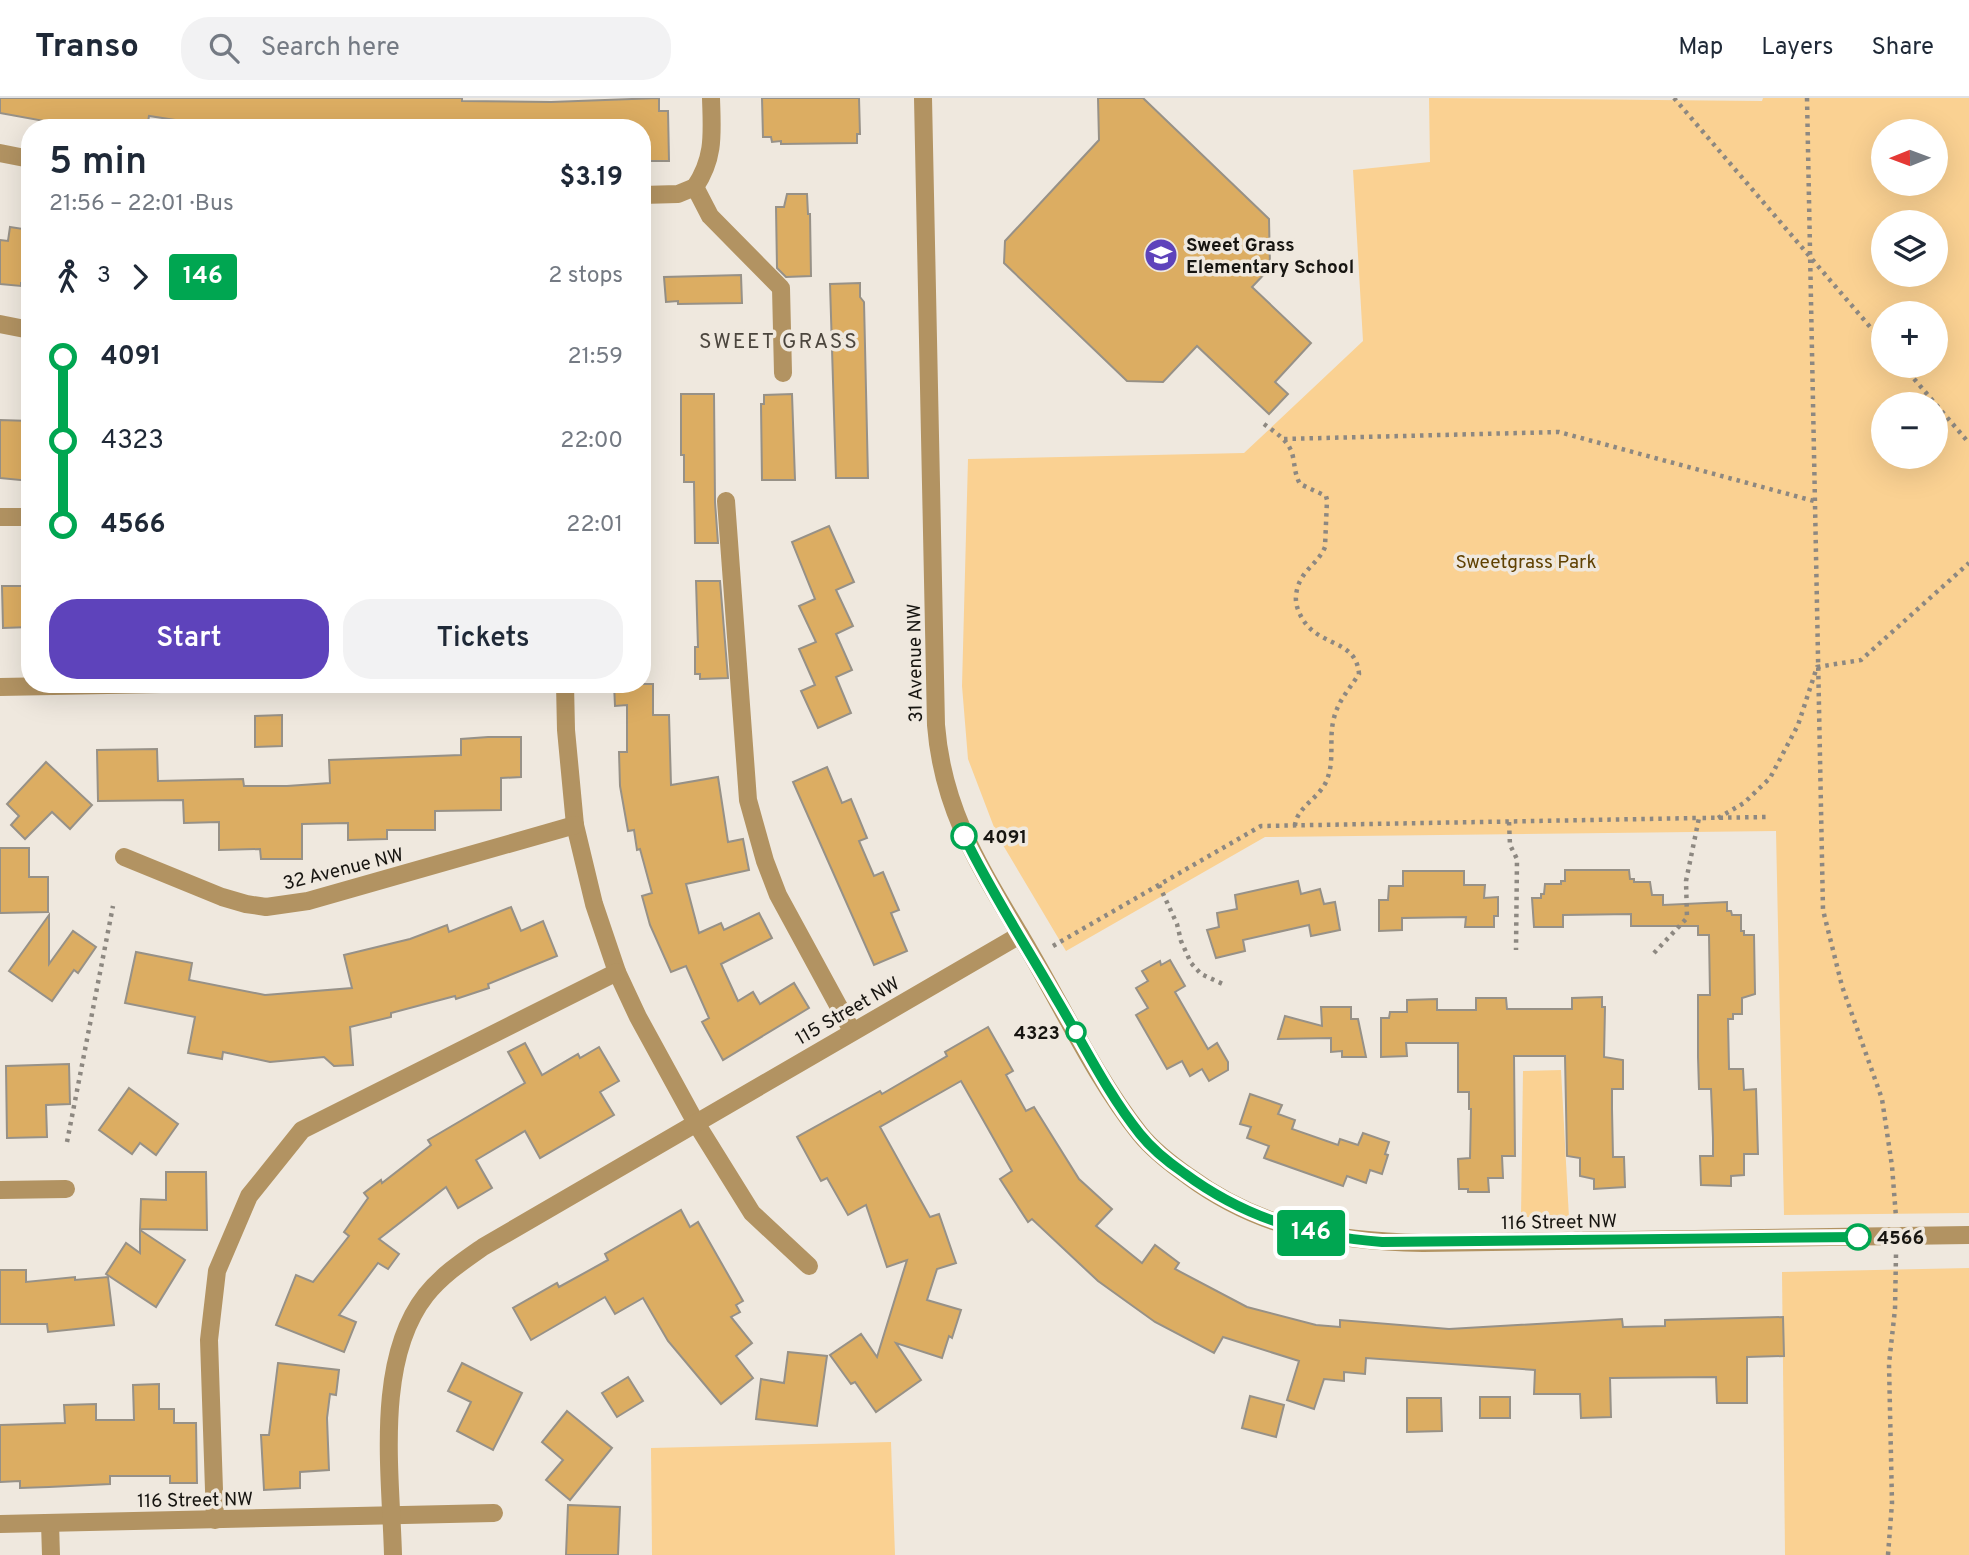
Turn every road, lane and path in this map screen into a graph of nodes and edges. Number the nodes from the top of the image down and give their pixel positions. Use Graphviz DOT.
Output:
graph roads {
  1 [pos="711,98"];
  2 [pos="923,98"];
  3 [pos="1674,98"];
  4 [pos="1807,98"];
  5 [pos="0,153"];
  6 [pos="21,157"];
  7 [pos="695,187"];
  8 [pos="651,195"];
  9 [pos="1809,256"];
  10 [pos="0,324"];
  11 [pos="21,328"];
  12 [pos="1871,328"];
  13 [pos="783,373"];
  14 [pos="1913,378"];
  15 [pos="1264,425"];
  16 [pos="1284,439"];
  17 [pos="1969,443"];
  18 [pos="726,501"];
  19 [pos="1814,501"];
  20 [pos="0,517"];
  21 [pos="21,517"];
  22 [pos="1969,563"];
  23 [pos="1817,667"];
  24 [pos="0,687"];
  25 [pos="21,687"];
  26 [pos="565,693"];
  27 [pos="1768,817"];
  28 [pos="1699,818"];
  29 [pos="1718,818"];
  30 [pos="1509,822"];
  31 [pos="575,825"];
  32 [pos="1295,826"];
  33 [pos="124,857"];
  34 [pos="1159,885"];
  35 [pos="113,905"];
  36 [pos="1020,935"];
  37 [pos="1053,946"];
  38 [pos="1516,950"];
  39 [pos="1654,953"];
  40 [pos="617,972"];
  41 [pos="1224,985"];
  42 [pos="852,1031"];
  43 [pos="696,1123"];
  44 [pos="67,1142"];
  45 [pos="1169,1162"];
  46 [pos="0,1189"];
  47 [pos="66,1189"];
  48 [pos="1896,1212"];
  49 [pos="1969,1235"];
  50 [pos="1896,1264"];
  51 [pos="809,1266"];
  52 [pos="494,1513"];
  53 [pos="392,1515"];
  54 [pos="215,1520"];
  55 [pos="50,1523"];
  56 [pos="0,1524"];
  57 [pos="51,1555"];
  58 [pos="393,1555"];
  59 [pos="1888,1555"];
  1 -- 7 [label="street"];
  2 -- 36 [label="street, 31 Avenue NW"];
  3 -- 9 [label="path"];
  4 -- 9 [label="path"];
  5 -- 6 [label="street"];
  7 -- 8 [label="street"];
  7 -- 13 [label="street"];
  9 -- 12 [label="path"];
  9 -- 19 [label="path"];
  10 -- 11 [label="street"];
  14 -- 17 [label="path"];
  15 -- 16 [label="path"];
  16 -- 19 [label="path"];
  16 -- 32 [label="path"];
  18 -- 42 [label="street"];
  19 -- 23 [label="path"];
  20 -- 21 [label="street"];
  22 -- 23 [label="path"];
  23 -- 29 [label="path"];
  23 -- 48 [label="path"];
  24 -- 25 [label="street"];
  26 -- 31 [label="street"];
  27 -- 29 [label="path"];
  28 -- 29 [label="path"];
  28 -- 30 [label="path"];
  28 -- 39 [label="path"];
  30 -- 32 [label="path"];
  30 -- 38 [label="path"];
  31 -- 33 [label="street, 32 Avenue NW"];
  31 -- 40 [label="street"];
  32 -- 34 [label="path"];
  34 -- 37 [label="path"];
  34 -- 41 [label="path"];
  35 -- 44 [label="path"];
  36 -- 42 [label="street, 115 Street NW"];
  36 -- 45 [label="street, 31 Avenue NW"];
  40 -- 43 [label="street"];
  40 -- 54 [label="street"];
  42 -- 43 [label="street, 115 Street NW"];
  43 -- 51 [label="street"];
  43 -- 53 [label="street, 115 Street NW"];
  45 -- 49 [label="street, 116 Street NW"];
  46 -- 47 [label="street"];
  50 -- 59 [label="path"];
  52 -- 53 [label="street, 116 Street NW"];
  53 -- 54 [label="street, 116 Street NW"];
  53 -- 58 [label="street, 115 Street NW"];
  54 -- 55 [label="street, 116 Street NW"];
  55 -- 56 [label="street, 116 Street NW"];
  55 -- 57 [label="street"];
}
